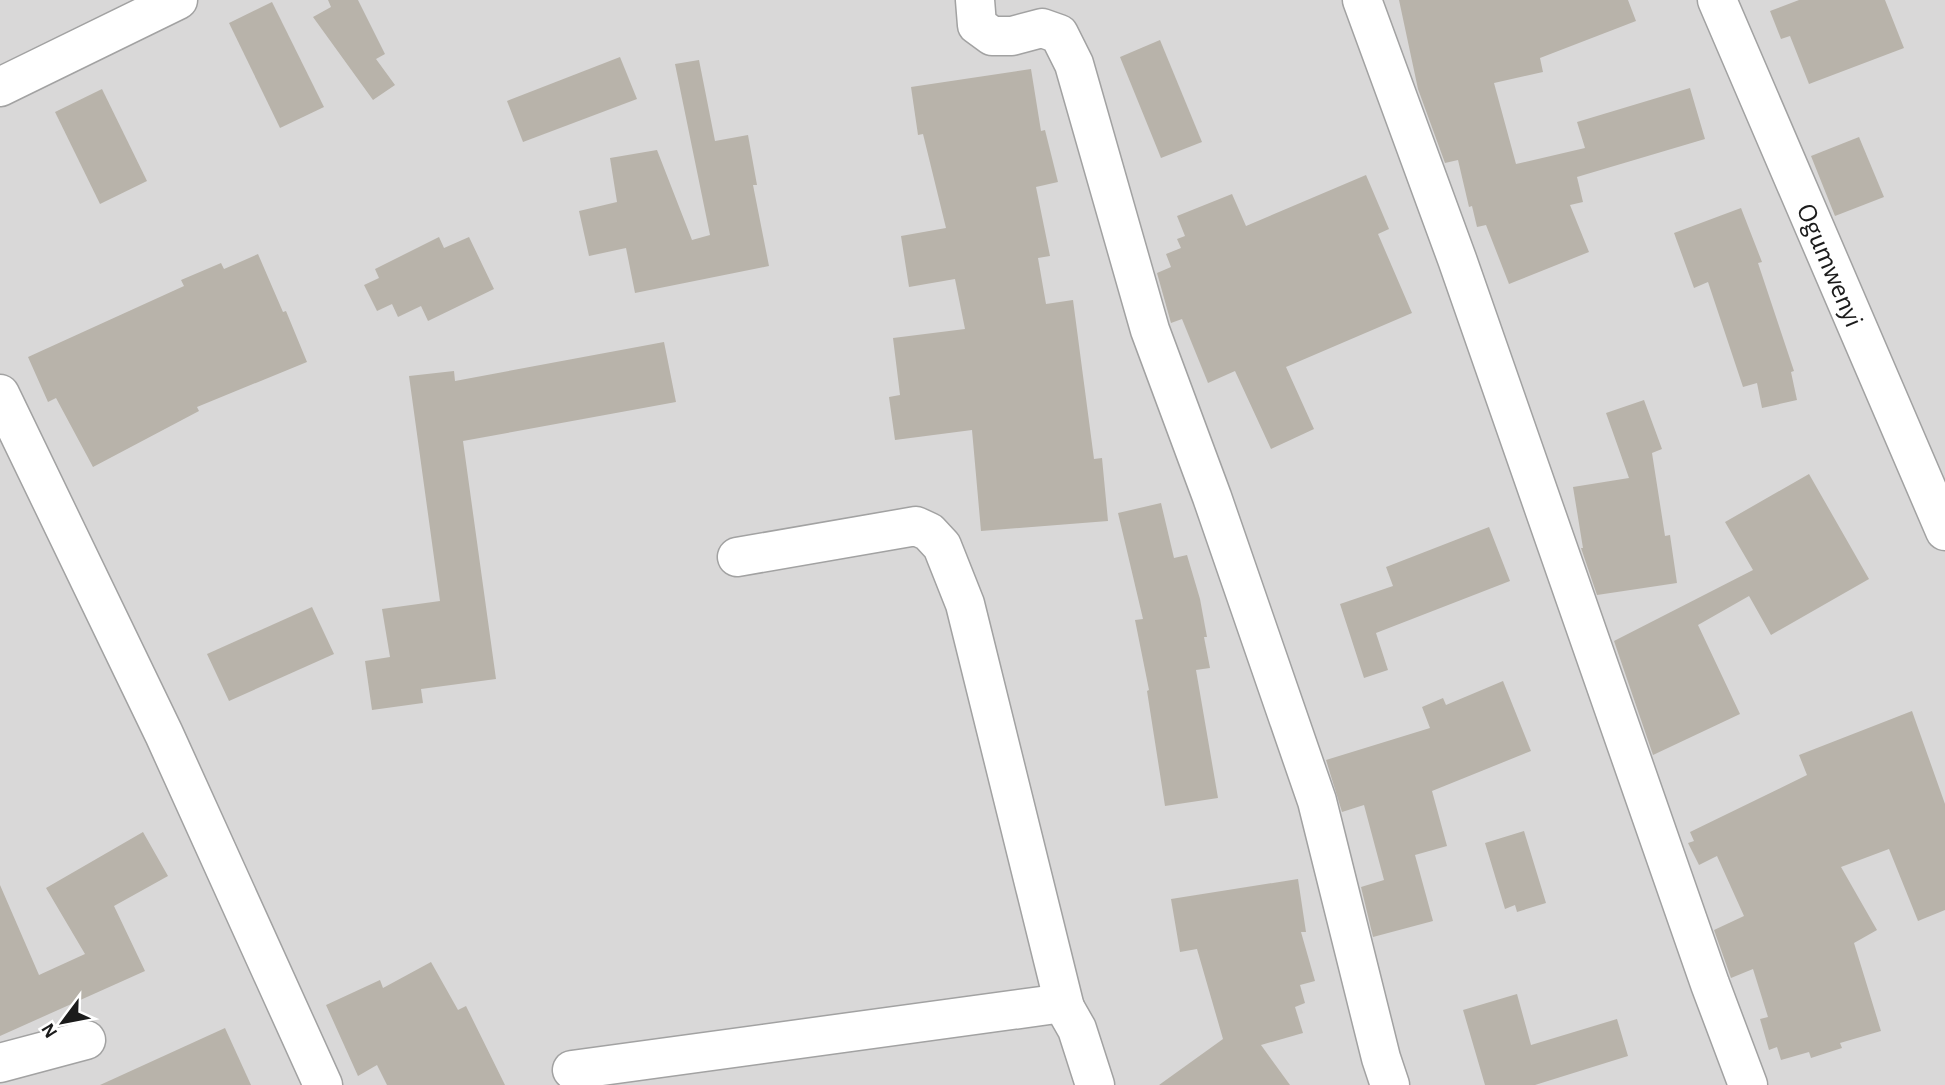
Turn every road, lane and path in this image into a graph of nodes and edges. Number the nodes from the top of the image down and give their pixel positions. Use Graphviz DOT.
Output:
graph roads {
  1 [pos="975,0"];
  2 [pos="1362,0"];
  3 [pos="1717,0"];
  4 [pos="170,2"];
  5 [pos="0,86"];
  6 [pos="0,394"];
  7 [pos="1945,531"];
  8 [pos="737,556"];
  9 [pos="1065,1008"];
  10 [pos="86,1040"];
  11 [pos="0,1063"];
  12 [pos="572,1070"];
  13 [pos="323,1085"];
  14 [pos="1095,1085"];
  15 [pos="1390,1085"];
  16 [pos="1748,1085"];
  1 -- 15 [label="street"];
  2 -- 16 [label="street"];
  3 -- 7 [label="street, Ogumwenyi"];
  4 -- 5 [label="street"];
  6 -- 13 [label="street"];
  8 -- 9 [label="street"];
  9 -- 12 [label="street"];
  9 -- 14 [label="street"];
  10 -- 11 [label="street"];
}
